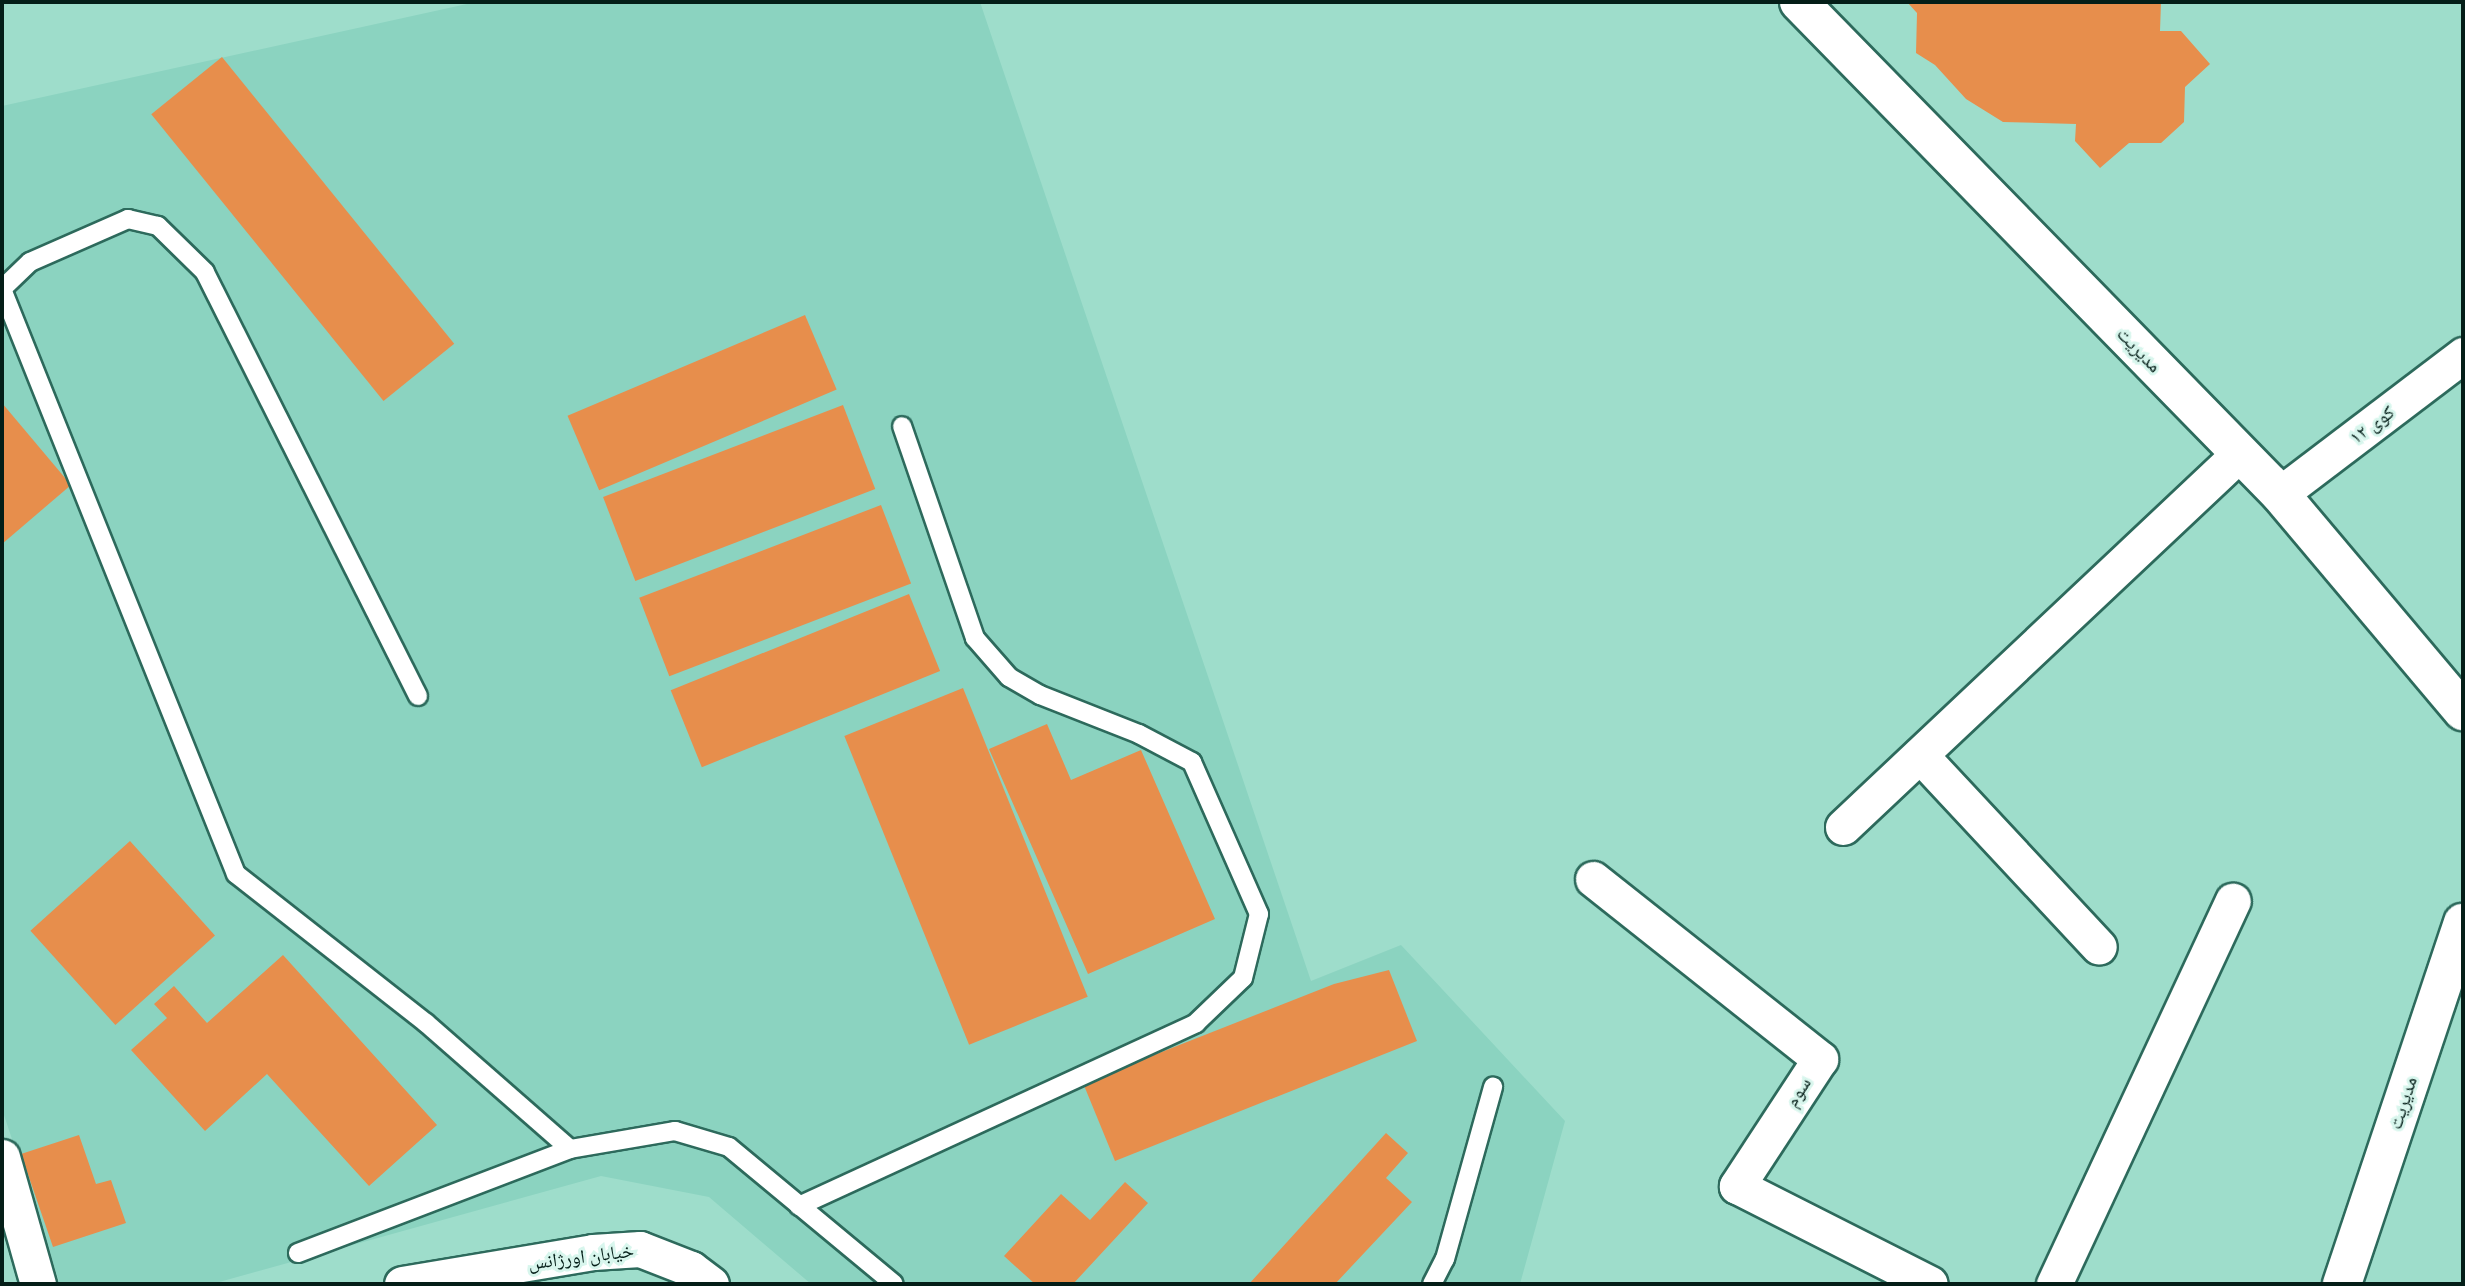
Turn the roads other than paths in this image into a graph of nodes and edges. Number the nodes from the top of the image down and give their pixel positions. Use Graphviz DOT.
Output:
graph roads {
  1 [pos="1799,2"];
  2 [pos="2463,355"];
  3 [pos="902,426"];
  4 [pos="2240,453"];
  5 [pos="2280,494"];
  6 [pos="418,696"];
  7 [pos="2463,711"];
  8 [pos="1920,755"];
  9 [pos="1843,827"];
  10 [pos="1593,879"];
  11 [pos="2233,901"];
  12 [pos="2463,923"];
  13 [pos="2099,947"];
  14 [pos="1493,1087"];
  15 [pos="570,1149"];
  16 [pos="2,1157"];
  17 [pos="799,1206"];
  18 [pos="298,1253"];
  19 [pos="38,1284"];
  20 [pos="402,1284"];
  21 [pos="711,1284"];
  22 [pos="894,1284"];
  23 [pos="1432,1284"];
  24 [pos="1930,1284"];
  25 [pos="2054,1284"];
  26 [pos="2342,1284"];
  1 -- 4 [label="street, مدیریت"];
  2 -- 5 [label="street, کوی ۱۲"];
  3 -- 17 [label="lane"];
  4 -- 5 [label="street, مدیریت"];
  4 -- 8 [label="street"];
  5 -- 7 [label="street, مدیریت"];
  6 -- 15 [label="lane"];
  8 -- 9 [label="street"];
  8 -- 13 [label="street"];
  10 -- 24 [label="street, سوم"];
  11 -- 25 [label="street"];
  12 -- 26 [label="street, مدیریت"];
  14 -- 23 [label="lane"];
  15 -- 17 [label="lane"];
  15 -- 18 [label="lane"];
  16 -- 19 [label="street"];
  17 -- 22 [label="lane"];
  20 -- 21 [label="street, خیابان اورژانس"];
}
